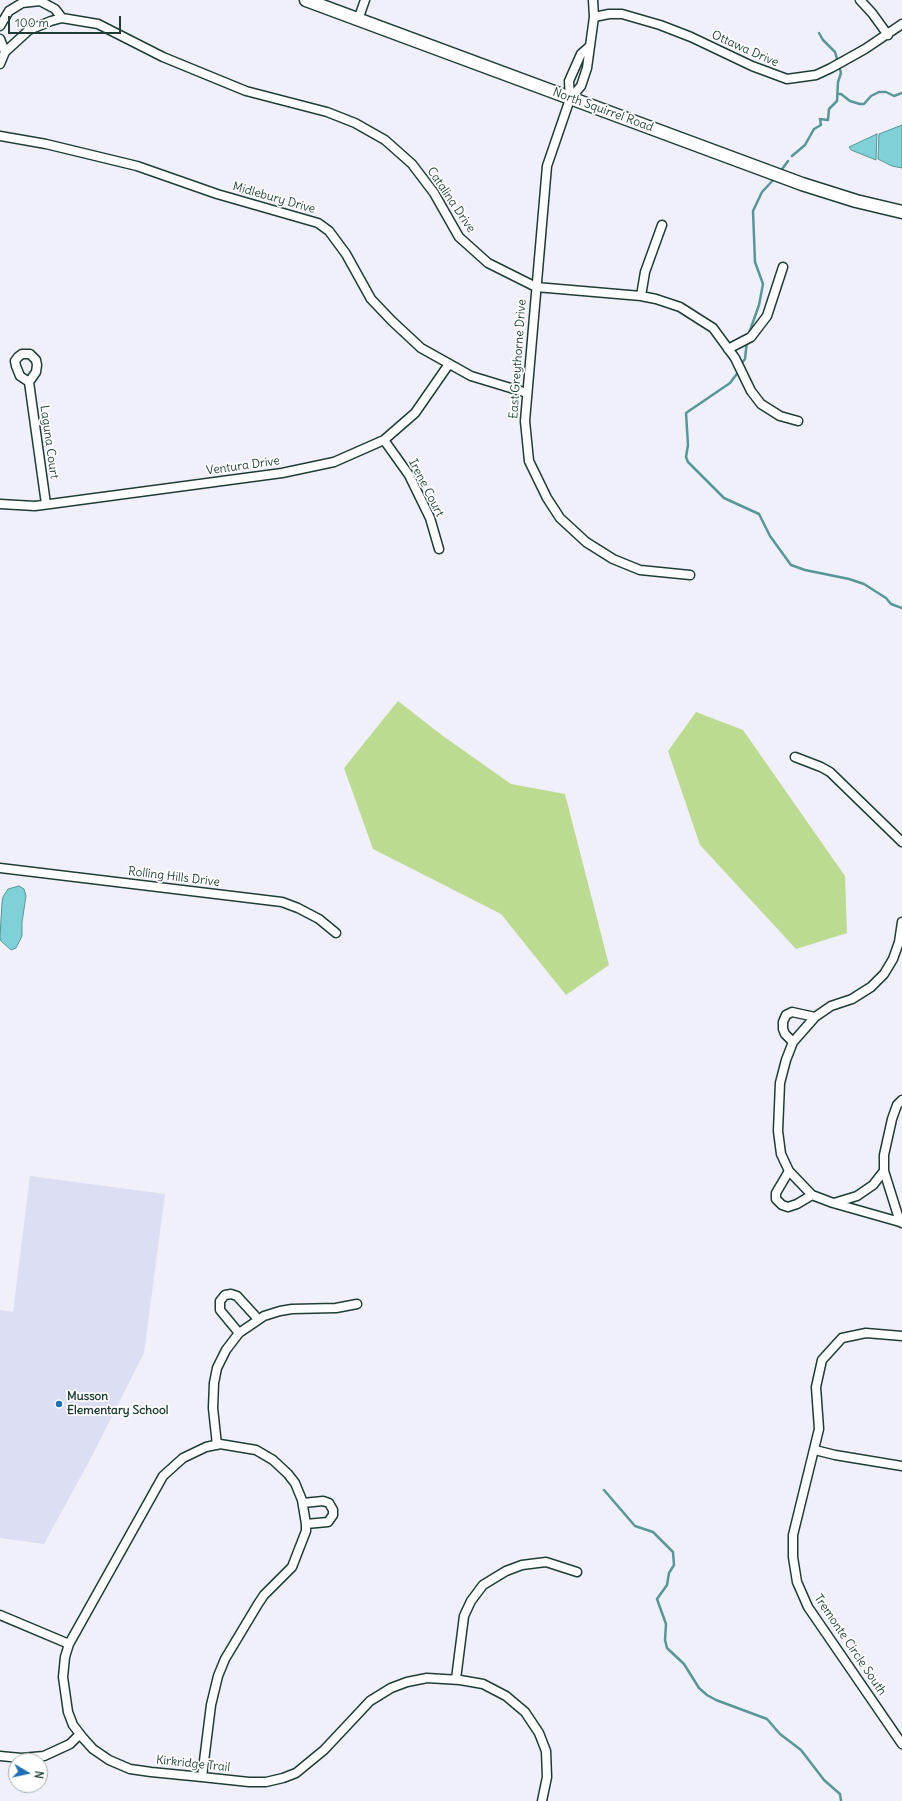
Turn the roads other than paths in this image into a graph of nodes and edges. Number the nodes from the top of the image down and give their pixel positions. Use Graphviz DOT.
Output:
graph roads {
  1 [pos="306,0"];
  2 [pos="365,0"];
  3 [pos="593,0"];
  4 [pos="860,0"];
  5 [pos="594,17"];
  6 [pos="62,18"];
  7 [pos="358,20"];
  8 [pos="902,24"];
  9 [pos="0,26"];
  10 [pos="888,34"];
  11 [pos="0,39"];
  12 [pos="589,47"];
  13 [pos="5,52"];
  14 [pos="0,64"];
  15 [pos="570,99"];
  16 [pos="0,136"];
  17 [pos="902,212"];
  18 [pos="662,226"];
  19 [pos="783,267"];
  20 [pos="536,286"];
  21 [pos="641,296"];
  22 [pos="728,349"];
  23 [pos="449,364"];
  24 [pos="29,382"];
  25 [pos="527,393"];
  26 [pos="798,420"];
  27 [pos="384,440"];
  28 [pos="0,504"];
  29 [pos="46,504"];
  30 [pos="439,549"];
  31 [pos="690,575"];
  32 [pos="796,757"];
  33 [pos="902,842"];
  34 [pos="0,868"];
  35 [pos="902,922"];
  36 [pos="336,933"];
  37 [pos="815,1017"];
  38 [pos="793,1042"];
  39 [pos="902,1100"];
  40 [pos="789,1171"];
  41 [pos="884,1171"];
  42 [pos="812,1195"];
  43 [pos="833,1203"];
  44 [pos="901,1222"];
  45 [pos="357,1304"];
  46 [pos="258,1319"];
  47 [pos="239,1333"];
  48 [pos="902,1336"];
  49 [pos="216,1444"];
  50 [pos="815,1450"];
  51 [pos="902,1466"];
  52 [pos="303,1503"];
  53 [pos="306,1524"];
  54 [pos="577,1572"];
  55 [pos="0,1614"];
  56 [pos="69,1644"];
  57 [pos="456,1679"];
  58 [pos="80,1734"];
  59 [pos="902,1744"];
  60 [pos="0,1756"];
  61 [pos="202,1777"];
  62 [pos="542,1801"];
  1 -- 7 [label="street, North Squirrel Road"];
  2 -- 7 [label="street"];
  3 -- 5 [label="street"];
  4 -- 10 [label="street"];
  5 -- 10 [label="street, Ottawa Drive"];
  5 -- 12 [label="street"];
  6 -- 9 [label="street"];
  6 -- 13 [label="street, Catalina Drive"];
  6 -- 20 [label="street, Catalina Drive"];
  7 -- 15 [label="street, North Squirrel Road"];
  8 -- 10 [label="street, Ottawa Drive"];
  11 -- 13 [label="street"];
  12 -- 15 [label="street"];
  12 -- 15 [label="street"];
  13 -- 14 [label="street, Catalina Drive"];
  15 -- 17 [label="street, North Squirrel Road"];
  15 -- 20 [label="street, East Greythorne Drive"];
  16 -- 23 [label="street, Midlebury Drive"];
  18 -- 21 [label="street"];
  19 -- 22 [label="street"];
  20 -- 21 [label="street, Catalina Drive"];
  20 -- 25 [label="street, East Greythorne Drive"];
  21 -- 22 [label="street, Catalina Drive"];
  22 -- 26 [label="street, Catalina Drive"];
  23 -- 25 [label="street, Midlebury Drive"];
  23 -- 27 [label="street, Ventura Drive"];
  24 -- 29 [label="street, Laguna Court"];
  25 -- 31 [label="street, East Greythorne Drive"];
  27 -- 29 [label="street, Ventura Drive"];
  27 -- 30 [label="street, Irene Court"];
  28 -- 29 [label="street, Ventura Drive"];
  32 -- 33 [label="street"];
  34 -- 36 [label="street, Rolling Hills Drive"];
  35 -- 37 [label="street"];
  37 -- 38 [label="street"];
  37 -- 38 [label="street"];
  38 -- 40 [label="street"];
  39 -- 41 [label="street"];
  40 -- 42 [label="street"];
  40 -- 42 [label="street"];
  41 -- 43 [label="street"];
  41 -- 44 [label="street"];
  42 -- 43 [label="street"];
  43 -- 44 [label="street"];
  45 -- 46 [label="street"];
  46 -- 47 [label="street"];
  46 -- 47 [label="street"];
  47 -- 49 [label="street"];
  48 -- 50 [label="street, Tremonte Circle South"];
  49 -- 52 [label="street"];
  49 -- 56 [label="street, Kirkridge Trail"];
  50 -- 51 [label="street"];
  50 -- 59 [label="street, Tremonte Circle South"];
  52 -- 53 [label="street"];
  52 -- 53 [label="street"];
  53 -- 61 [label="street"];
  54 -- 57 [label="street"];
  55 -- 56 [label="street"];
  56 -- 58 [label="street, Kirkridge Trail"];
  57 -- 61 [label="street, Kirkridge Trail"];
  57 -- 62 [label="street, Kirkridge Trail"];
  58 -- 60 [label="street"];
  58 -- 61 [label="street, Kirkridge Trail"];
}
